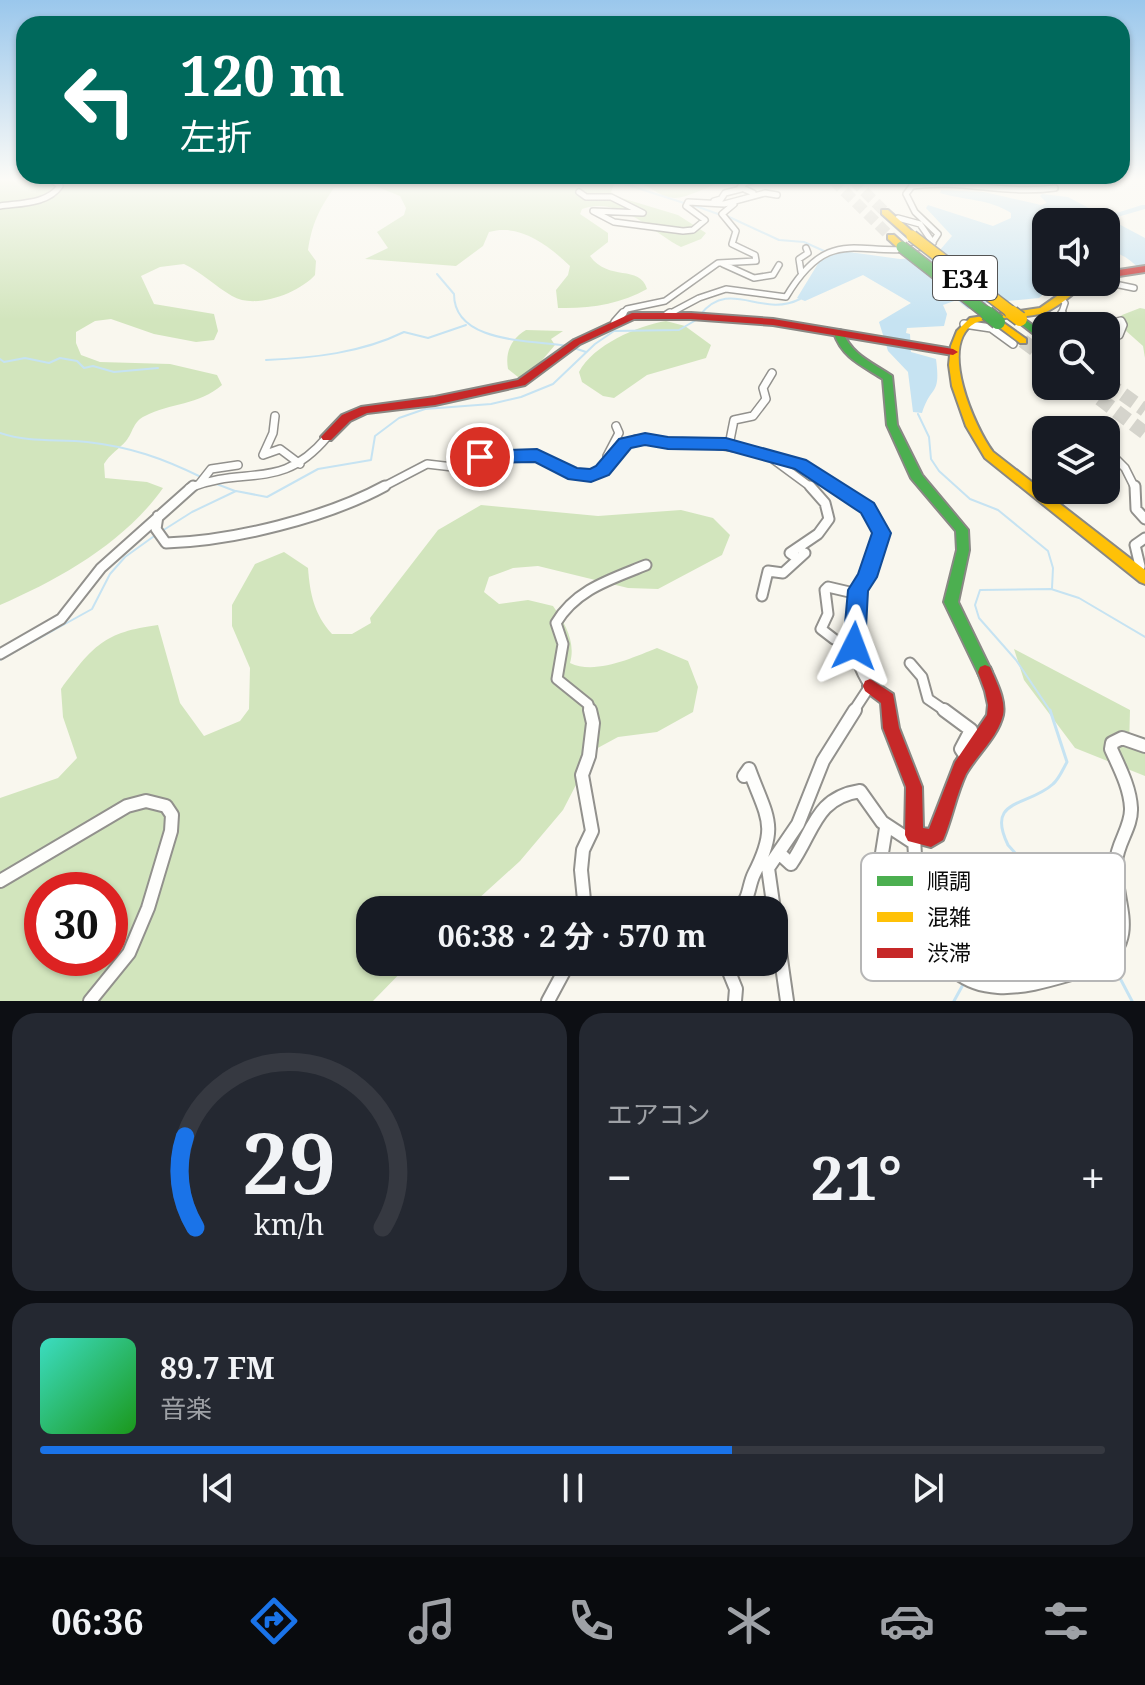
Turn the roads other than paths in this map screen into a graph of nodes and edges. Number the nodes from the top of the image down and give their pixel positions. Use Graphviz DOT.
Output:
graph roads {
  1 [pos="651,227"];
  2 [pos="697,227"];
  3 [pos="732,227"];
  4 [pos="897,227"];
  5 [pos="923,227"];
  6 [pos="930,227"];
  7 [pos="902,240"];
  8 [pos="933,243"];
  9 [pos="818,257"];
  10 [pos="722,263"];
  11 [pos="779,265"];
  12 [pos="801,272"];
  13 [pos="1120,285"];
  14 [pos="1134,288"];
  15 [pos="1066,296"];
  16 [pos="1062,299"];
  17 [pos="1062,312"];
  18 [pos="667,315"];
  19 [pos="615,322"];
  20 [pos="964,324"];
  21 [pos="1032,324"];
  22 [pos="846,334"];
  23 [pos="1018,342"];
  24 [pos="953,352"];
  25 [pos="772,373"];
  26 [pos="275,416"];
  27 [pos="616,426"];
  28 [pos="327,437"];
  29 [pos="729,445"];
  30 [pos="763,452"];
  31 [pos="1120,463"];
  32 [pos="300,464"];
  33 [pos="608,464"];
  34 [pos="238,465"];
  35 [pos="201,480"];
  36 [pos="158,516"];
  37 [pos="1145,519"];
  38 [pos="1145,538"];
  39 [pos="646,565"];
  40 [pos="1138,573"];
  41 [pos="858,594"];
  42 [pos="762,596"];
  43 [pos="834,639"];
  44 [pos="0,654"];
  45 [pos="910,663"];
  46 [pos="870,686"];
  47 [pos="1145,746"];
  48 [pos="967,758"];
  49 [pos="744,776"];
  50 [pos="886,828"];
  51 [pos="914,839"];
  52 [pos="779,853"];
  53 [pos="882,853"];
  54 [pos="915,853"];
  55 [pos="1120,853"];
  56 [pos="766,865"];
  57 [pos="0,881"];
  58 [pos="584,896"];
  59 [pos="748,896"];
  60 [pos="561,976"];
  61 [pos="731,976"];
  62 [pos="970,981"];
  63 [pos="1028,981"];
  64 [pos="90,1001"];
  65 [pos="548,1001"];
  66 [pos="735,1001"];
  67 [pos="787,1001"];
  1 -- 2 [label="street"];
  3 -- 10 [label="street"];
  4 -- 7 [label="main road, E34"];
  5 -- 8 [label="street"];
  6 -- 8 [label="street"];
  7 -- 21 [label="main road, E34, bridge"];
  7 -- 23 [label="main road, E34, bridge"];
  8 -- 9 [label="street"];
  9 -- 12 [label="street"];
  9 -- 12 [label="street"];
  10 -- 11 [label="street"];
  10 -- 19 [label="street"];
  12 -- 18 [label="street"];
  13 -- 14 [label="street"];
  15 -- 16 [label="main road"];
  16 -- 17 [label="street"];
  16 -- 20 [label="main road"];
  18 -- 19 [label="main road"];
  18 -- 22 [label="main road"];
  19 -- 28 [label="main road"];
  20 -- 23 [label="street"];
  20 -- 24 [label="main road"];
  22 -- 24 [label="main road"];
  22 -- 48 [label="main road"];
  24 -- 40 [label="main road"];
  25 -- 29 [label="street"];
  26 -- 32 [label="street"];
  27 -- 33 [label="street"];
  28 -- 32 [label="street"];
  29 -- 30 [label="street"];
  29 -- 33 [label="street"];
  30 -- 41 [label="street"];
  30 -- 42 [label="street"];
  31 -- 37 [label="street"];
  32 -- 35 [label="street"];
  33 -- 36 [label="street"];
  34 -- 35 [label="street"];
  35 -- 36 [label="street"];
  36 -- 44 [label="street"];
  38 -- 40 [label="street"];
  39 -- 58 [label="street"];
  41 -- 43 [label="street"];
  41 -- 46 [label="street"];
  45 -- 48 [label="street"];
  46 -- 51 [label="main road"];
  46 -- 52 [label="street"];
  47 -- 55 [label="street"];
  48 -- 51 [label="main road"];
  49 -- 56 [label="street"];
  50 -- 51 [label="street"];
  50 -- 52 [label="street"];
  50 -- 53 [label="street"];
  51 -- 54 [label="street"];
  52 -- 56 [label="street"];
  56 -- 59 [label="street"];
  56 -- 67 [label="street"];
  57 -- 64 [label="street"];
  60 -- 65 [label="street"];
  61 -- 66 [label="street"];
  62 -- 63 [label="street"];
}
